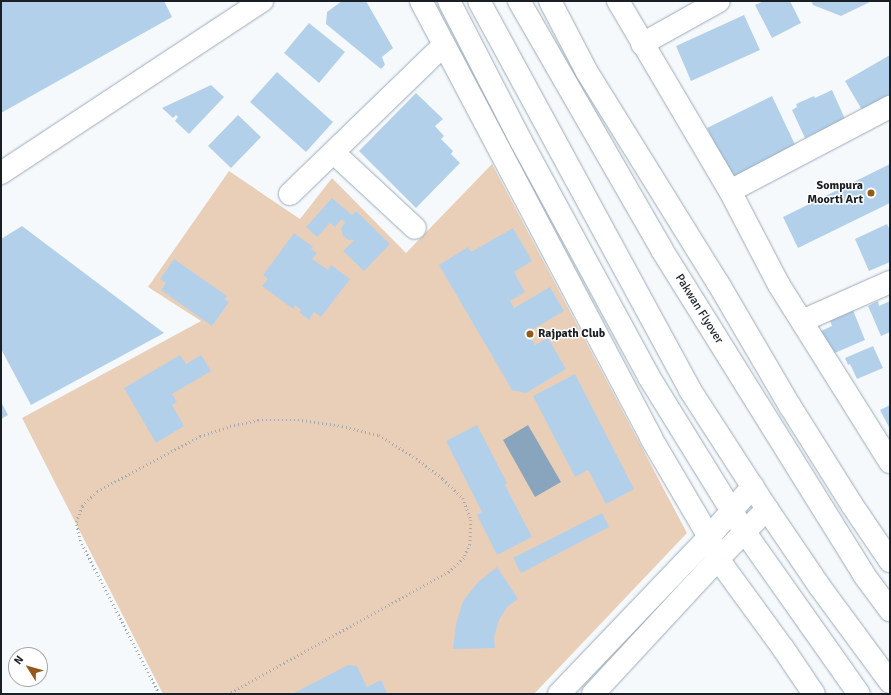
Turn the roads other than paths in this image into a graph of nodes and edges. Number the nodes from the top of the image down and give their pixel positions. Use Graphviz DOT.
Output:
graph roads {
  1 [pos="262,1"];
  2 [pos="420,1"];
  3 [pos="449,1"];
  4 [pos="479,1"];
  5 [pos="519,1"];
  6 [pos="550,1"];
  7 [pos="618,1"];
  8 [pos="719,1"];
  9 [pos="642,44"];
  10 [pos="444,45"];
  11 [pos="890,107"];
  12 [pos="334,153"];
  13 [pos="1,173"];
  14 [pos="730,191"];
  15 [pos="290,194"];
  16 [pos="415,228"];
  17 [pos="890,282"];
  18 [pos="802,321"];
  19 [pos="890,462"];
  20 [pos="753,486"];
  21 [pos="767,509"];
  22 [pos="731,510"];
  23 [pos="744,531"];
  24 [pos="709,536"];
  25 [pos="718,559"];
  26 [pos="890,561"];
  27 [pos="890,610"];
  28 [pos="890,682"];
  29 [pos="559,694"];
  30 [pos="593,694"];
  31 [pos="814,694"];
  32 [pos="859,694"];
  1 -- 13 [label="main road"];
  2 -- 10 [label="main road"];
  3 -- 22 [label="main road"];
  4 -- 20 [label="main road"];
  5 -- 27 [label="main road, Pakwan Flyover"];
  6 -- 26 [label="main road"];
  7 -- 9 [label="main road"];
  8 -- 9 [label="main road"];
  9 -- 14 [label="main road"];
  10 -- 12 [label="main road"];
  10 -- 24 [label="main road"];
  11 -- 14 [label="main road"];
  12 -- 15 [label="main road"];
  12 -- 16 [label="main road"];
  14 -- 18 [label="main road"];
  17 -- 18 [label="main road"];
  18 -- 19 [label="main road"];
  20 -- 21 [label="main road"];
  20 -- 22 [label="main road"];
  21 -- 23 [label="main road"];
  21 -- 28 [label="main road"];
  22 -- 23 [label="main road"];
  22 -- 24 [label="main road"];
  23 -- 25 [label="main road"];
  23 -- 32 [label="main road"];
  24 -- 25 [label="main road"];
  24 -- 29 [label="main road"];
  25 -- 30 [label="main road"];
  25 -- 31 [label="main road"];
}
